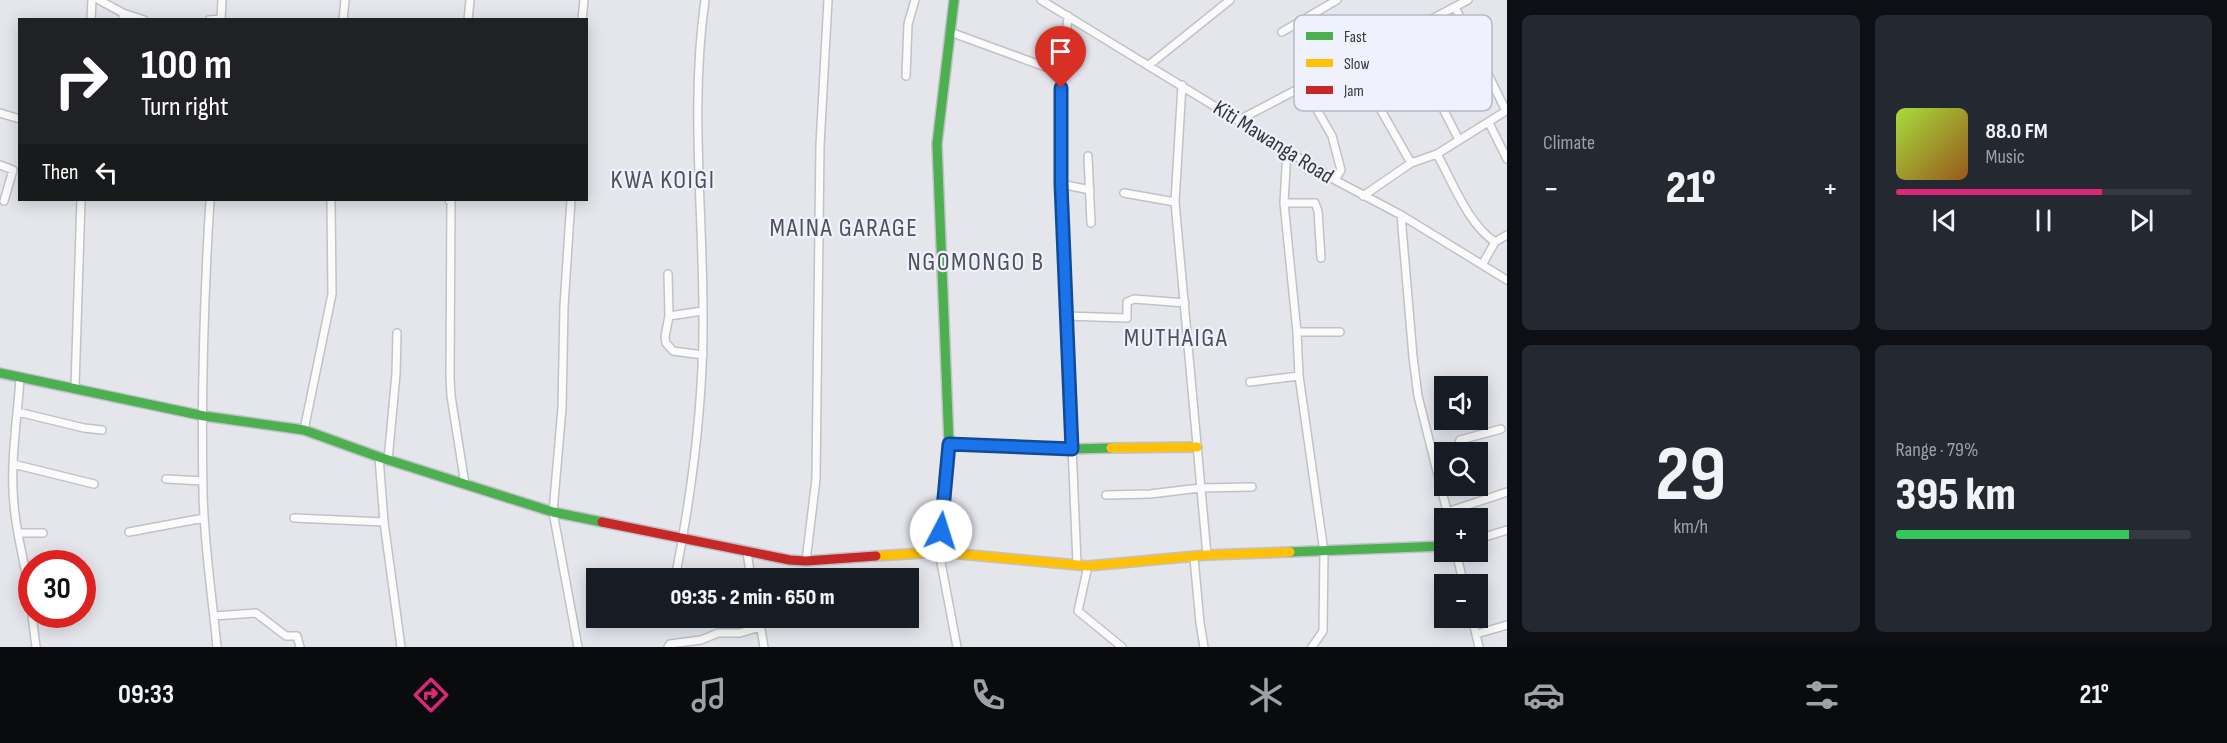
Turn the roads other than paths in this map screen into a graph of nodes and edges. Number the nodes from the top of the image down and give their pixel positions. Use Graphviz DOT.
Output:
graph roads {
  1 [pos="92,0"];
  2 [pos="99,0"];
  3 [pos="222,0"];
  4 [pos="345,0"];
  5 [pos="470,0"];
  6 [pos="584,0"];
  7 [pos="705,0"];
  8 [pos="828,0"];
  9 [pos="915,0"];
  10 [pos="954,0"];
  11 [pos="1230,0"];
  12 [pos="1337,0"];
  13 [pos="1468,0"];
  14 [pos="1046,1"];
  15 [pos="1455,7"];
  16 [pos="1311,15"];
  17 [pos="1440,15"];
  18 [pos="1459,15"];
  19 [pos="123,16"];
  20 [pos="1068,16"];
  21 [pos="91,18"];
  22 [pos="221,18"];
  23 [pos="343,18"];
  24 [pos="468,18"];
  25 [pos="582,18"];
  26 [pos="1294,25"];
  27 [pos="950,32"];
  28 [pos="1281,32"];
  29 [pos="1149,65"];
  30 [pos="1062,73"];
  31 [pos="906,76"];
  32 [pos="1492,80"];
  33 [pos="1182,85"];
  34 [pos="1294,92"];
  35 [pos="1318,111"];
  36 [pos="1382,111"];
  37 [pos="1444,111"];
  38 [pos="0,113"];
  39 [pos="18,118"];
  40 [pos="1239,120"];
  41 [pos="1489,123"];
  42 [pos="1459,140"];
  43 [pos="1287,149"];
  44 [pos="1437,154"];
  45 [pos="1088,156"];
  46 [pos="1507,159"];
  47 [pos="1411,163"];
  48 [pos="0,165"];
  49 [pos="1335,180"];
  50 [pos="1061,184"];
  51 [pos="1090,190"];
  52 [pos="1124,193"];
  53 [pos="1363,196"];
  54 [pos="4,201"];
  55 [pos="81,201"];
  56 [pos="210,201"];
  57 [pos="332,201"];
  58 [pos="451,201"];
  59 [pos="571,201"];
  60 [pos="1175,202"];
  61 [pos="1284,203"];
  62 [pos="1401,215"];
  63 [pos="1091,223"];
  64 [pos="1507,236"];
  65 [pos="1495,242"];
  66 [pos="1321,258"];
  67 [pos="1482,265"];
  68 [pos="668,274"];
  69 [pos="1507,280"];
  70 [pos="1185,303"];
  71 [pos="703,311"];
  72 [pos="669,316"];
  73 [pos="1065,316"];
  74 [pos="1297,332"];
  75 [pos="1340,332"];
  76 [pos="396,333"];
  77 [pos="703,356"];
  78 [pos="0,373"];
  79 [pos="1299,376"];
  80 [pos="20,378"];
  81 [pos="1250,382"];
  82 [pos="75,387"];
  83 [pos="18,412"];
  84 [pos="204,416"];
  85 [pos="1501,429"];
  86 [pos="102,430"];
  87 [pos="304,430"];
  88 [pos="1459,442"];
  89 [pos="949,444"];
  90 [pos="1197,447"];
  91 [pos="1072,449"];
  92 [pos="383,459"];
  93 [pos="1434,461"];
  94 [pos="14,464"];
  95 [pos="166,479"];
  96 [pos="203,481"];
  97 [pos="94,484"];
  98 [pos="465,484"];
  99 [pos="1252,487"];
  100 [pos="1200,488"];
  101 [pos="1507,492"];
  102 [pos="1106,495"];
  103 [pos="1466,508"];
  104 [pos="553,512"];
  105 [pos="204,518"];
  106 [pos="294,518"];
  107 [pos="384,522"];
  108 [pos="1507,530"];
  109 [pos="129,532"];
  110 [pos="18,533"];
  111 [pos="43,533"];
  112 [pos="1488,536"];
  113 [pos="684,538"];
  114 [pos="1434,546"];
  115 [pos="21,550"];
  116 [pos="747,552"];
  117 [pos="939,552"];
  118 [pos="1324,552"];
  119 [pos="1207,555"];
  120 [pos="1194,558"];
  121 [pos="806,561"];
  122 [pos="1077,564"];
  123 [pos="1088,566"];
  124 [pos="677,568"];
  125 [pos="750,568"];
  126 [pos="214,616"];
  127 [pos="1507,625"];
  128 [pos="34,628"];
  129 [pos="757,628"];
  130 [pos="760,628"];
  131 [pos="1474,628"];
  132 [pos="1476,634"];
  133 [pos="36,647"];
  134 [pos="217,647"];
  135 [pos="300,647"];
  136 [pos="401,647"];
  137 [pos="578,647"];
  138 [pos="668,647"];
  139 [pos="764,647"];
  140 [pos="957,647"];
  141 [pos="1122,647"];
  142 [pos="1204,647"];
  143 [pos="1312,647"];
  144 [pos="1479,647"];
  1 -- 21 [label="street"];
  2 -- 19 [label="street"];
  3 -- 22 [label="street"];
  4 -- 23 [label="street"];
  5 -- 24 [label="street"];
  6 -- 25 [label="street"];
  7 -- 71 [label="street"];
  8 -- 121 [label="street"];
  9 -- 31 [label="street"];
  10 -- 27 [label="street"];
  11 -- 29 [label="street"];
  12 -- 16 [label="street"];
  13 -- 15 [label="street"];
  14 -- 20 [label="street, Kiti Mawanga Road"];
  15 -- 17 [label="street"];
  15 -- 18 [label="street"];
  20 -- 29 [label="street, Kiti Mawanga Road"];
  20 -- 30 [label="street"];
  26 -- 28 [label="street"];
  27 -- 30 [label="street"];
  27 -- 89 [label="street"];
  29 -- 33 [label="street, Kiti Mawanga Road"];
  30 -- 50 [label="street"];
  32 -- 41 [label="street"];
  33 -- 40 [label="street, Kiti Mawanga Road"];
  33 -- 60 [label="street"];
  34 -- 40 [label="street"];
  35 -- 49 [label="street"];
  36 -- 47 [label="street"];
  37 -- 42 [label="street"];
  38 -- 39 [label="street"];
  40 -- 43 [label="street, Kiti Mawanga Road"];
  41 -- 42 [label="street"];
  41 -- 46 [label="street"];
  42 -- 44 [label="street"];
  43 -- 49 [label="street, Kiti Mawanga Road"];
  43 -- 61 [label="street"];
  44 -- 47 [label="street"];
  44 -- 65 [label="street"];
  45 -- 51 [label="street"];
  47 -- 53 [label="street"];
  48 -- 54 [label="street"];
  49 -- 53 [label="street, Kiti Mawanga Road"];
  50 -- 51 [label="street"];
  50 -- 73 [label="street"];
  51 -- 63 [label="street"];
  52 -- 60 [label="street"];
  53 -- 62 [label="street, Kiti Mawanga Road"];
  55 -- 82 [label="street"];
  56 -- 84 [label="street"];
  57 -- 87 [label="street"];
  58 -- 98 [label="street"];
  59 -- 104 [label="street"];
  60 -- 70 [label="street"];
  61 -- 66 [label="street"];
  61 -- 74 [label="street"];
  62 -- 67 [label="street, Kiti Mawanga Road"];
  62 -- 93 [label="street"];
  64 -- 65 [label="street"];
  65 -- 67 [label="street"];
  67 -- 69 [label="street, Kiti Mawanga Road"];
  68 -- 72 [label="street"];
  70 -- 73 [label="street"];
  70 -- 90 [label="street"];
  71 -- 72 [label="street"];
  71 -- 77 [label="street"];
  72 -- 77 [label="street"];
  73 -- 91 [label="street"];
  74 -- 75 [label="street"];
  74 -- 79 [label="street"];
  76 -- 92 [label="street"];
  77 -- 113 [label="street"];
  78 -- 80 [label="street"];
  79 -- 81 [label="street"];
  79 -- 118 [label="street"];
  80 -- 82 [label="street"];
  80 -- 83 [label="street"];
  82 -- 84 [label="street"];
  83 -- 86 [label="street"];
  83 -- 94 [label="street"];
  84 -- 87 [label="street"];
  84 -- 96 [label="street"];
  85 -- 88 [label="street"];
  87 -- 92 [label="street"];
  89 -- 91 [label="street"];
  89 -- 117 [label="street"];
  90 -- 91 [label="street"];
  90 -- 100 [label="street"];
  91 -- 122 [label="street"];
  92 -- 98 [label="street"];
  92 -- 107 [label="street"];
  94 -- 97 [label="street"];
  94 -- 110 [label="street"];
  95 -- 96 [label="street"];
  96 -- 105 [label="street"];
  98 -- 104 [label="street"];
  99 -- 100 [label="street"];
  100 -- 102 [label="street"];
  100 -- 119 [label="street"];
  101 -- 103 [label="street"];
  104 -- 113 [label="street"];
  104 -- 137 [label="street"];
  105 -- 109 [label="street"];
  105 -- 126 [label="street"];
  106 -- 107 [label="street"];
  107 -- 136 [label="street"];
  108 -- 112 [label="street"];
  110 -- 111 [label="street"];
  110 -- 115 [label="street"];
  113 -- 116 [label="street"];
  113 -- 124 [label="street"];
  114 -- 118 [label="street"];
  116 -- 121 [label="street"];
  116 -- 125 [label="street"];
  117 -- 121 [label="street"];
  117 -- 122 [label="street"];
  117 -- 140 [label="street"];
  118 -- 119 [label="street"];
  118 -- 143 [label="street"];
  119 -- 120 [label="street"];
  120 -- 123 [label="street"];
  120 -- 142 [label="street"];
  122 -- 123 [label="street"];
  123 -- 141 [label="street"];
  126 -- 134 [label="street"];
  126 -- 135 [label="street"];
  127 -- 132 [label="street"];
  128 -- 133 [label="street"];
  129 -- 138 [label="street"];
  130 -- 139 [label="street"];
  131 -- 132 [label="street"];
  132 -- 144 [label="street"];
}
